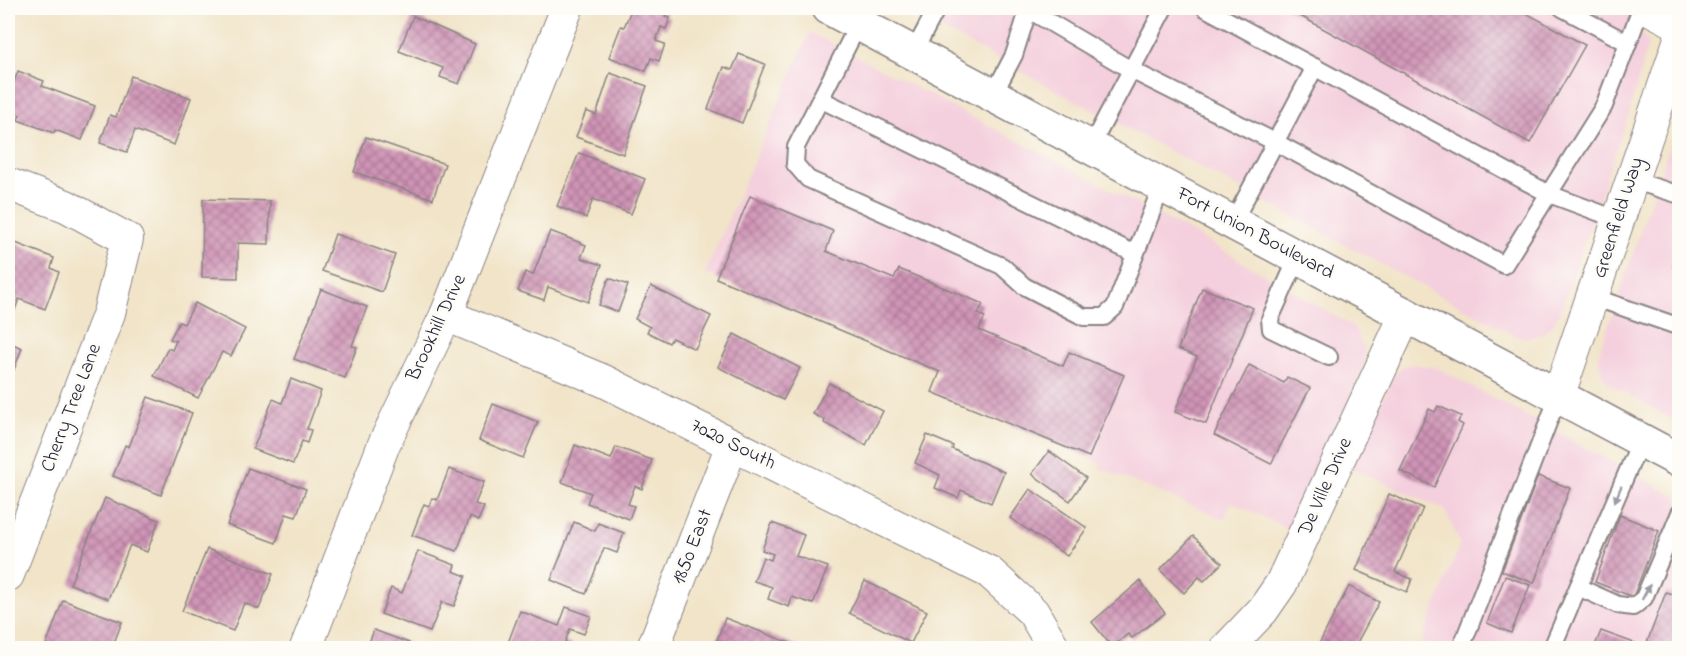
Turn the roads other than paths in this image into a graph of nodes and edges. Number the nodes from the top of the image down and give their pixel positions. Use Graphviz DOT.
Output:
graph roads {
  1 [pos="567,8"];
  2 [pos="829,8"];
  3 [pos="937,8"];
  4 [pos="1164,8"];
  5 [pos="1205,8"];
  6 [pos="1562,8"];
  7 [pos="1641,8"];
  8 [pos="1648,8"];
  9 [pos="1029,9"];
  10 [pos="859,23"];
  11 [pos="1680,25"];
  12 [pos="1680,39"];
  13 [pos="1628,43"];
  14 [pos="913,53"];
  15 [pos="1315,67"];
  16 [pos="1131,70"];
  17 [pos="993,95"];
  18 [pos="820,99"];
  19 [pos="1275,142"];
  20 [pos="1091,147"];
  21 [pos="1632,180"];
  22 [pos="8,184"];
  23 [pos="1162,184"];
  24 [pos="1549,194"];
  25 [pos="1680,195"];
  26 [pos="1619,220"];
  27 [pos="1233,222"];
  28 [pos="1135,254"];
  29 [pos="1298,257"];
  30 [pos="1593,297"];
  31 [pos="1406,314"];
  32 [pos="446,315"];
  33 [pos="1680,327"];
  34 [pos="1329,357"];
  35 [pos="1558,397"];
  36 [pos="1641,440"];
  37 [pos="732,445"];
  38 [pos="1680,461"];
  39 [pos="1680,513"];
  40 [pos="8,574"];
  41 [pos="1578,587"];
  42 [pos="306,648"];
  43 [pos="653,648"];
  44 [pos="1054,648"];
  45 [pos="1229,648"];
  46 [pos="1461,648"];
  47 [pos="1552,648"];
  1 -- 32 [label="street, Brookhill Drive"];
  2 -- 10 [label="main road, Fort Union Boulevard"];
  3 -- 14 [label="lane"];
  4 -- 16 [label="lane"];
  5 -- 15 [label="lane"];
  6 -- 13 [label="lane"];
  7 -- 13 [label="lane"];
  8 -- 11 [label="street"];
  9 -- 16 [label="lane"];
  9 -- 17 [label="lane"];
  10 -- 14 [label="main road, Fort Union Boulevard"];
  10 -- 18 [label="lane"];
  12 -- 21 [label="street, Greenfield Way"];
  13 -- 24 [label="lane"];
  14 -- 17 [label="main road, Fort Union Boulevard"];
  15 -- 19 [label="lane"];
  15 -- 24 [label="lane"];
  16 -- 19 [label="lane"];
  16 -- 20 [label="lane"];
  17 -- 20 [label="main road, Fort Union Boulevard"];
  18 -- 28 [label="lane"];
  18 -- 28 [label="lane"];
  19 -- 24 [label="lane"];
  19 -- 27 [label="lane"];
  20 -- 23 [label="main road, Fort Union Boulevard"];
  21 -- 25 [label="lane"];
  21 -- 26 [label="street, Greenfield Way"];
  22 -- 40 [label="street, Cherry Tree Lane"];
  23 -- 27 [label="main road, Fort Union Boulevard"];
  23 -- 28 [label="lane"];
  24 -- 26 [label="lane"];
  26 -- 30 [label="street, Greenfield Way"];
  27 -- 29 [label="main road, Fort Union Boulevard"];
  29 -- 31 [label="main road, Fort Union Boulevard"];
  29 -- 34 [label="lane"];
  30 -- 33 [label="lane"];
  30 -- 35 [label="street, Greenfield Way"];
  31 -- 35 [label="main road, Fort Union Boulevard"];
  31 -- 45 [label="street, De Ville Drive"];
  32 -- 37 [label="street, 7020 South"];
  32 -- 42 [label="street, Brookhill Drive"];
  35 -- 36 [label="main road, Fort Union Boulevard"];
  35 -- 46 [label="lane"];
  36 -- 38 [label="main road, Fort Union Boulevard"];
  36 -- 41 [label="lane, one-way"];
  37 -- 43 [label="street, 1850 East"];
  37 -- 44 [label="street, 7020 South"];
  41 -- 39 [label="lane, one-way"];
  41 -- 47 [label="lane"];
}
